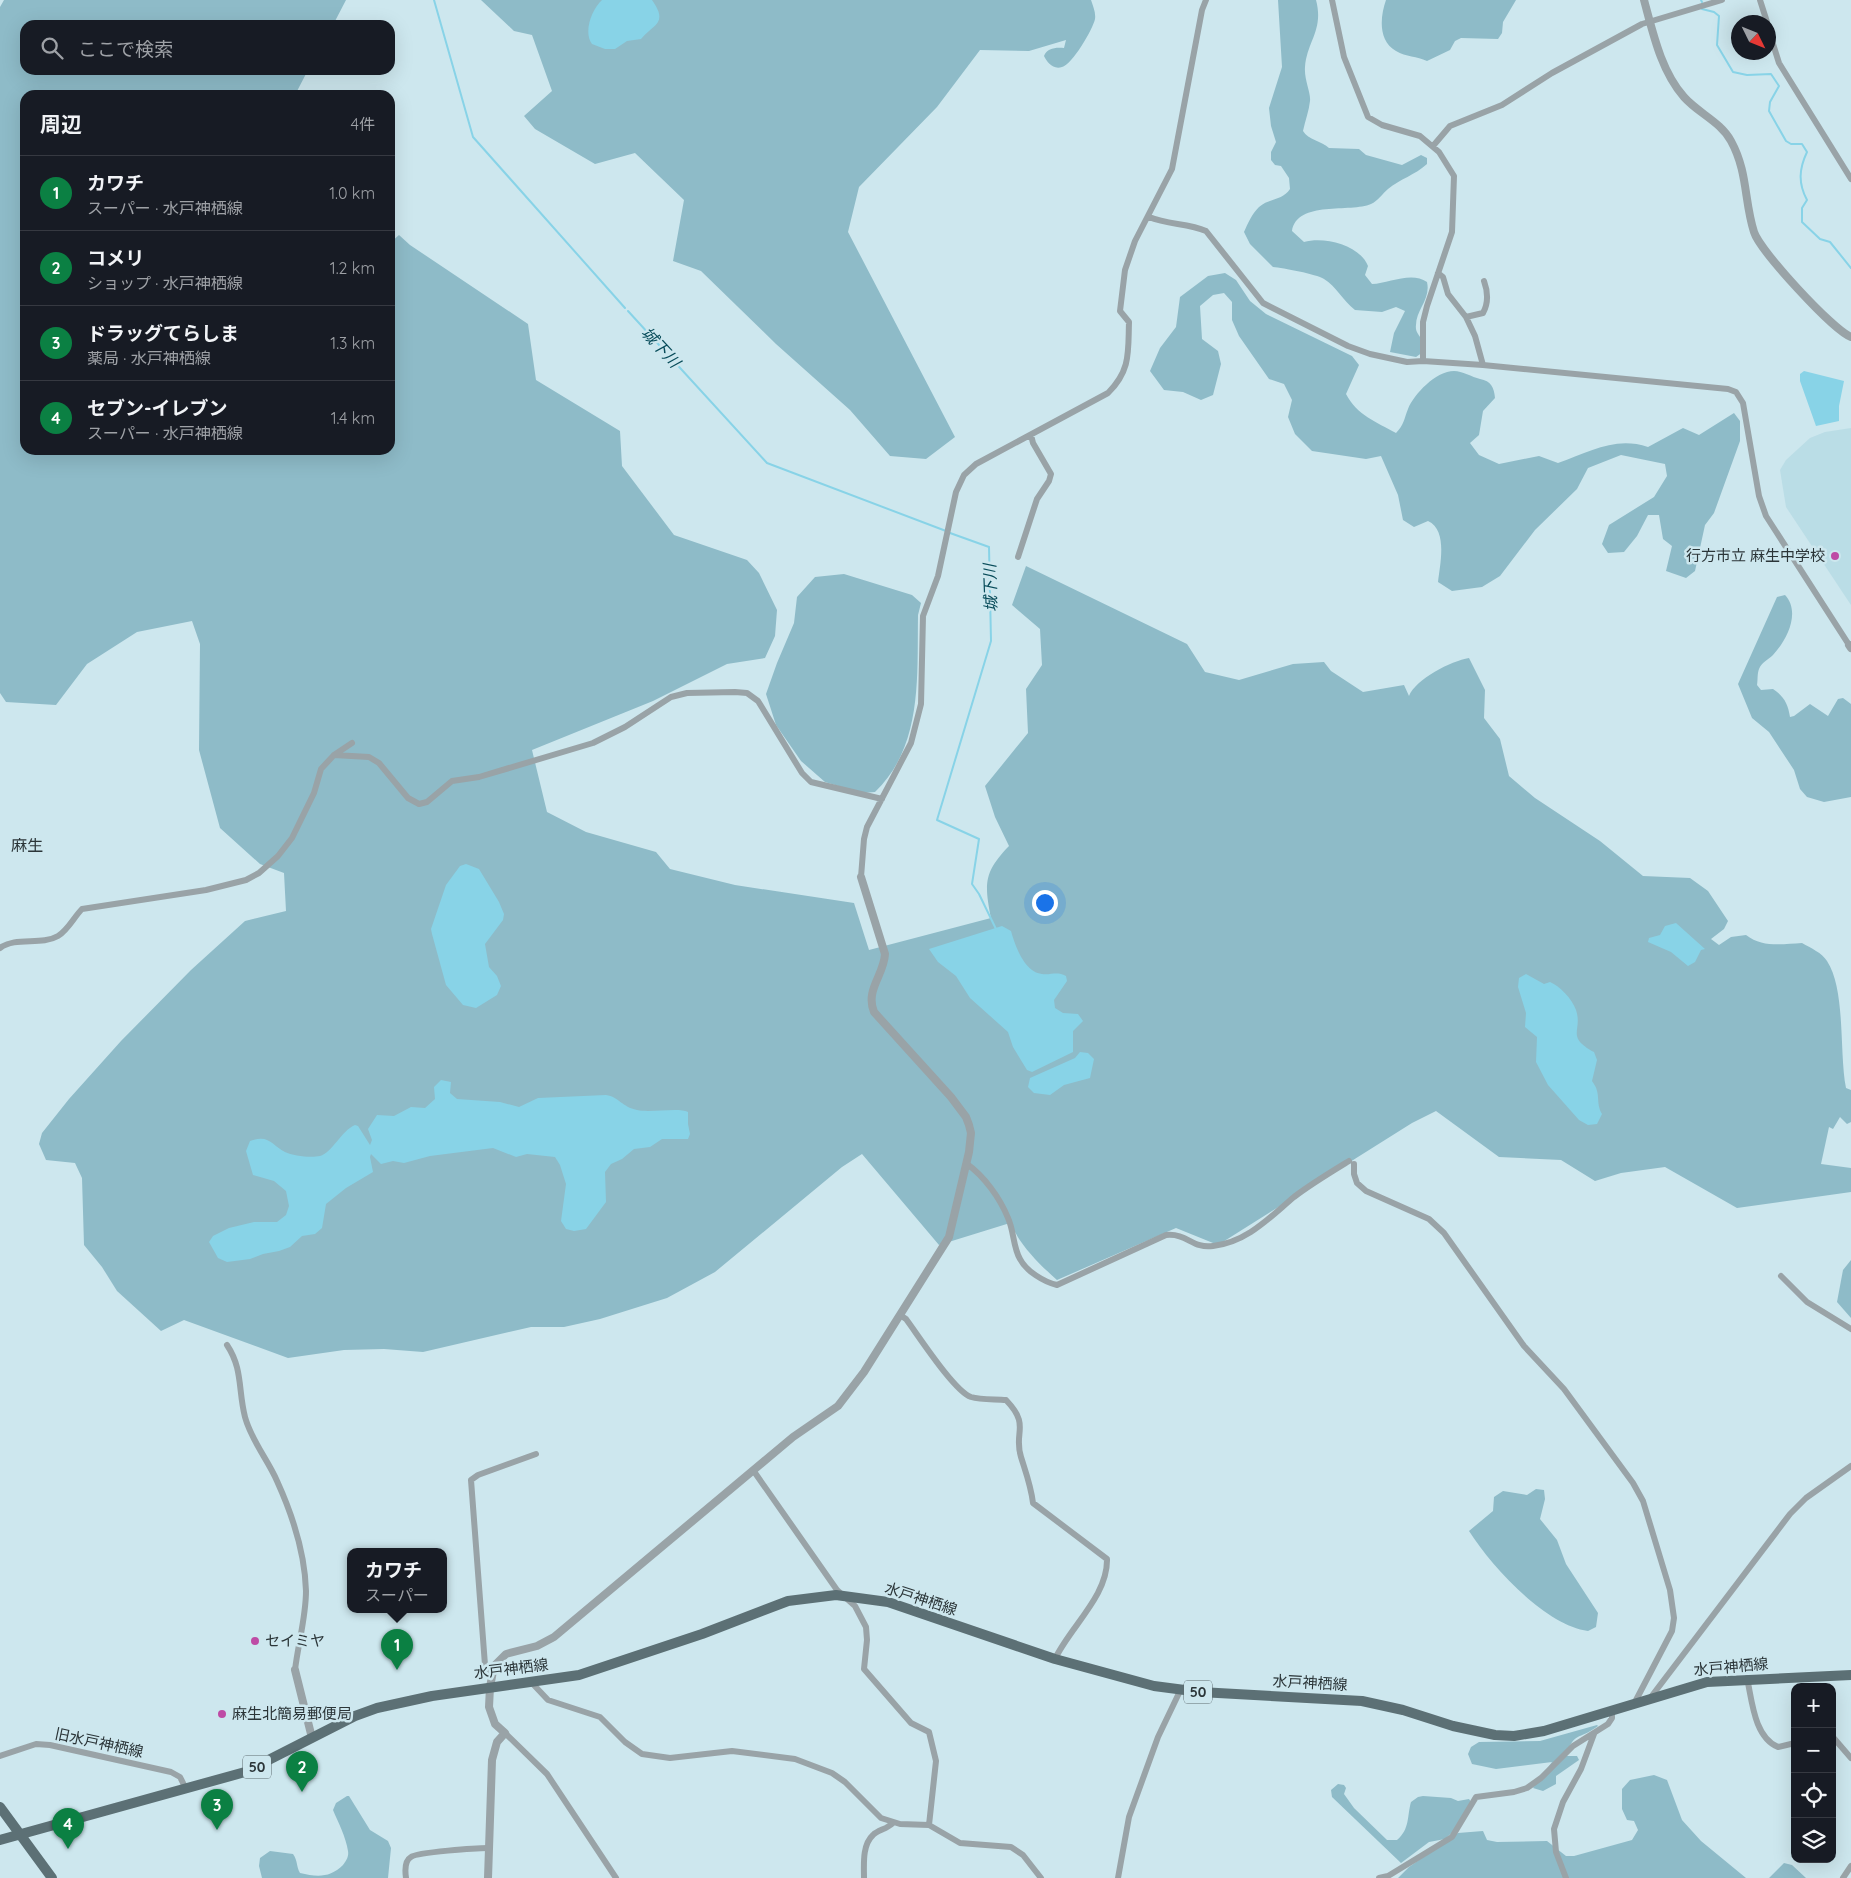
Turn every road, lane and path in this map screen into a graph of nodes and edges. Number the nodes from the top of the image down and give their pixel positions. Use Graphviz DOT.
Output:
graph roads {
  1 [pos="1206,0"];
  2 [pos="1332,0"];
  3 [pos="1644,0"];
  4 [pos="1722,0"];
  5 [pos="1760,0"];
  6 [pos="1765,15"];
  7 [pos="1650,22"];
  8 [pos="1776,53"];
  9 [pos="1433,146"];
  10 [pos="1851,179"];
  11 [pos="1149,217"];
  12 [pos="1438,273"];
  13 [pos="1484,281"];
  14 [pos="1466,317"];
  15 [pos="1851,337"];
  16 [pos="1423,361"];
  17 [pos="1483,365"];
  18 [pos="1031,434"];
  19 [pos="1018,557"];
  20 [pos="1850,646"];
  21 [pos="352,743"];
  22 [pos="334,755"];
  23 [pos="882,799"];
  24 [pos="862,877"];
  25 [pos="0,948"];
  26 [pos="967,1164"];
  27 [pos="1781,1276"];
  28 [pos="900,1315"];
  29 [pos="1851,1329"];
  30 [pos="226,1345"];
  31 [pos="536,1454"];
  32 [pos="1851,1466"];
  33 [pos="753,1470"];
  34 [pos="844,1596"];
  35 [pos="1056,1659"];
  36 [pos="295,1670"];
  37 [pos="492,1672"];
  38 [pos="1851,1675"];
  39 [pos="1747,1678"];
  40 [pos="531,1682"];
  41 [pos="490,1687"];
  42 [pos="1180,1691"];
  43 [pos="1651,1697"];
  44 [pos="1634,1703"];
  45 [pos="1612,1710"];
  46 [pos="505,1733"];
  47 [pos="1594,1734"];
  48 [pos="312,1738"];
  49 [pos="1836,1741"];
  50 [pos="1791,1744"];
  51 [pos="0,1756"];
  52 [pos="1851,1758"];
  53 [pos="186,1789"];
  54 [pos="0,1807"];
  55 [pos="893,1823"];
  56 [pos="929,1825"];
  57 [pos="19,1835"];
  58 [pos="0,1840"];
  59 [pos="488,1848"];
  60 [pos="1851,1866"];
  61 [pos="1389,1877"];
  62 [pos="52,1878"];
  63 [pos="406,1878"];
  64 [pos="488,1878"];
  65 [pos="616,1878"];
  66 [pos="864,1878"];
  67 [pos="1041,1878"];
  68 [pos="1118,1878"];
  69 [pos="1379,1878"];
  70 [pos="1566,1878"];
  71 [pos="1843,1878"];
  1 -- 11 [label="street"];
  2 -- 9 [label="street"];
  3 -- 7 [label="street"];
  4 -- 7 [label="street"];
  5 -- 6 [label="street"];
  7 -- 9 [label="street"];
  7 -- 15 [label="street"];
  8 -- 10 [label="street"];
  9 -- 12 [label="street"];
  11 -- 16 [label="street"];
  11 -- 18 [label="street"];
  12 -- 14 [label="street"];
  12 -- 16 [label="street"];
  13 -- 14 [label="street"];
  14 -- 17 [label="street"];
  16 -- 17 [label="street"];
  17 -- 20 [label="street"];
  18 -- 19 [label="street"];
  18 -- 23 [label="street"];
  21 -- 22 [label="street"];
  22 -- 23 [label="street"];
  22 -- 25 [label="street"];
  23 -- 24 [label="street"];
  24 -- 26 [label="street"];
  26 -- 28 [label="street"];
  26 -- 44 [label="street"];
  27 -- 29 [label="street"];
  28 -- 33 [label="street"];
  28 -- 35 [label="street"];
  30 -- 36 [label="street"];
  31 -- 37 [label="street"];
  32 -- 43 [label="street"];
  33 -- 34 [label="street"];
  33 -- 37 [label="street"];
  34 -- 35 [label="main road, 水戸神栖線 / 50"];
  34 -- 40 [label="main road, 水戸神栖線 / 50"];
  34 -- 56 [label="street"];
  35 -- 42 [label="main road, 水戸神栖線 / 50"];
  36 -- 48 [label="street"];
  37 -- 41 [label="street"];
  38 -- 39 [label="main road, 水戸神栖線 / 50"];
  39 -- 43 [label="main road, 水戸神栖線 / 50"];
  39 -- 50 [label="street"];
  40 -- 41 [label="main road, 水戸神栖線 / 50"];
  40 -- 55 [label="street"];
  41 -- 46 [label="street"];
  41 -- 48 [label="main road, 水戸神栖線 / 50"];
  42 -- 45 [label="main road, 水戸神栖線 / 50"];
  42 -- 68 [label="street"];
  43 -- 44 [label="main road, 水戸神栖線 / 50"];
  44 -- 45 [label="main road, 水戸神栖線 / 50"];
  45 -- 47 [label="street"];
  46 -- 59 [label="street"];
  46 -- 65 [label="street"];
  47 -- 61 [label="street"];
  47 -- 70 [label="street"];
  48 -- 53 [label="main road, 水戸神栖線 / 50"];
  49 -- 52 [label="street"];
  51 -- 53 [label="street, 旧水戸神栖線"];
  53 -- 57 [label="main road, 水戸神栖線 / 50"];
  54 -- 57 [label="main road"];
  55 -- 56 [label="street"];
  55 -- 66 [label="street"];
  56 -- 67 [label="street"];
  57 -- 58 [label="main road, 水戸神栖線 / 50"];
  57 -- 62 [label="main road"];
  59 -- 63 [label="street"];
  59 -- 64 [label="street"];
  60 -- 71 [label="street"];
  61 -- 69 [label="street"];
}
